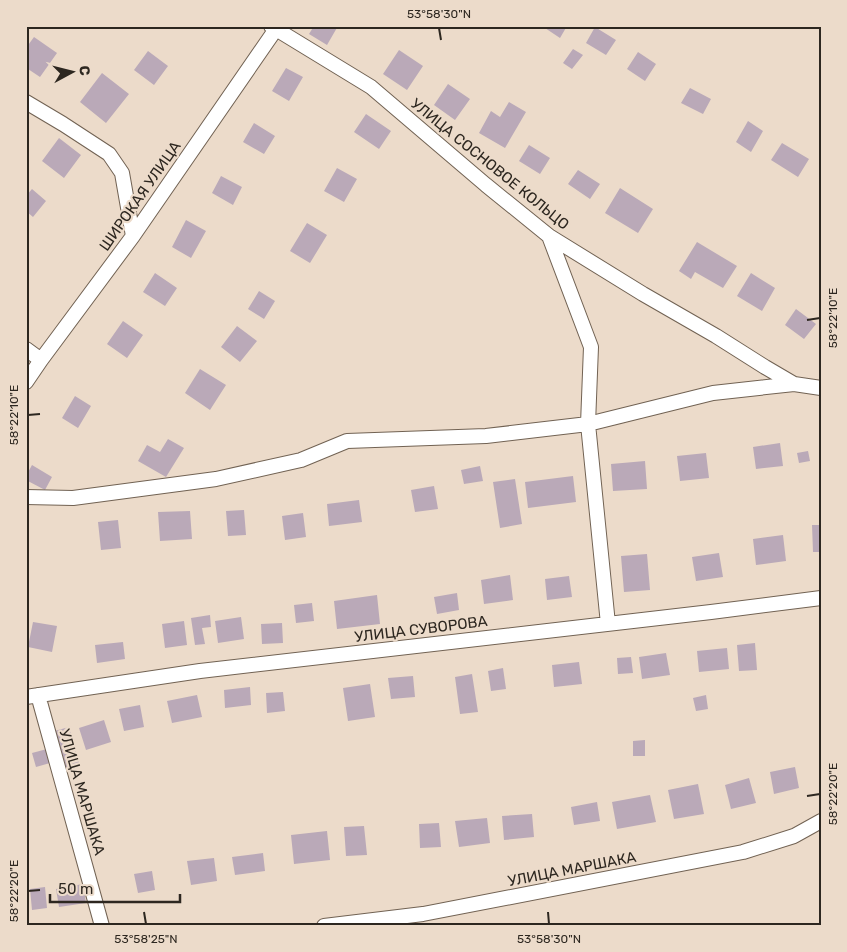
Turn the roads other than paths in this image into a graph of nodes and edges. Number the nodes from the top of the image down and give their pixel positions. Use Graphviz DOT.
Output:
graph roads {
  1 [pos="275,27"];
  2 [pos="26,102"];
  3 [pos="132,236"];
  4 [pos="549,236"];
  5 [pos="26,349"];
  6 [pos="41,360"];
  7 [pos="26,382"];
  8 [pos="794,384"];
  9 [pos="821,388"];
  10 [pos="588,424"];
  11 [pos="26,497"];
  12 [pos="821,598"];
  13 [pos="608,624"];
  14 [pos="32,696"];
  15 [pos="821,821"];
  16 [pos="102,926"];
  17 [pos="324,926"];
  1 -- 3 [label="street, ШИРОКАЯ УЛИЦА"];
  1 -- 4 [label="street, УЛИЦА СОСНОВОЕ КОЛЬЦО"];
  2 -- 3 [label="street"];
  3 -- 6 [label="street, ШИРОКАЯ УЛИЦА"];
  4 -- 8 [label="street, УЛИЦА СОСНОВОЕ КОЛЬЦО"];
  4 -- 10 [label="street"];
  5 -- 6 [label="street"];
  6 -- 7 [label="street, ШИРОКАЯ УЛИЦА"];
  8 -- 9 [label="street, УЛИЦА СОСНОВОЕ КОЛЬЦО"];
  8 -- 10 [label="street, УЛИЦА СОСНОВОЕ КОЛЬЦО"];
  10 -- 11 [label="street, УЛИЦА СОСНОВОЕ КОЛЬЦО"];
  10 -- 13 [label="street"];
  12 -- 13 [label="street, УЛИЦА СУВОРОВА"];
  13 -- 14 [label="street, УЛИЦА СУВОРОВА"];
  14 -- 16 [label="street, УЛИЦА МАРШАКА"];
  15 -- 17 [label="street, УЛИЦА МАРШАКА"];
}
